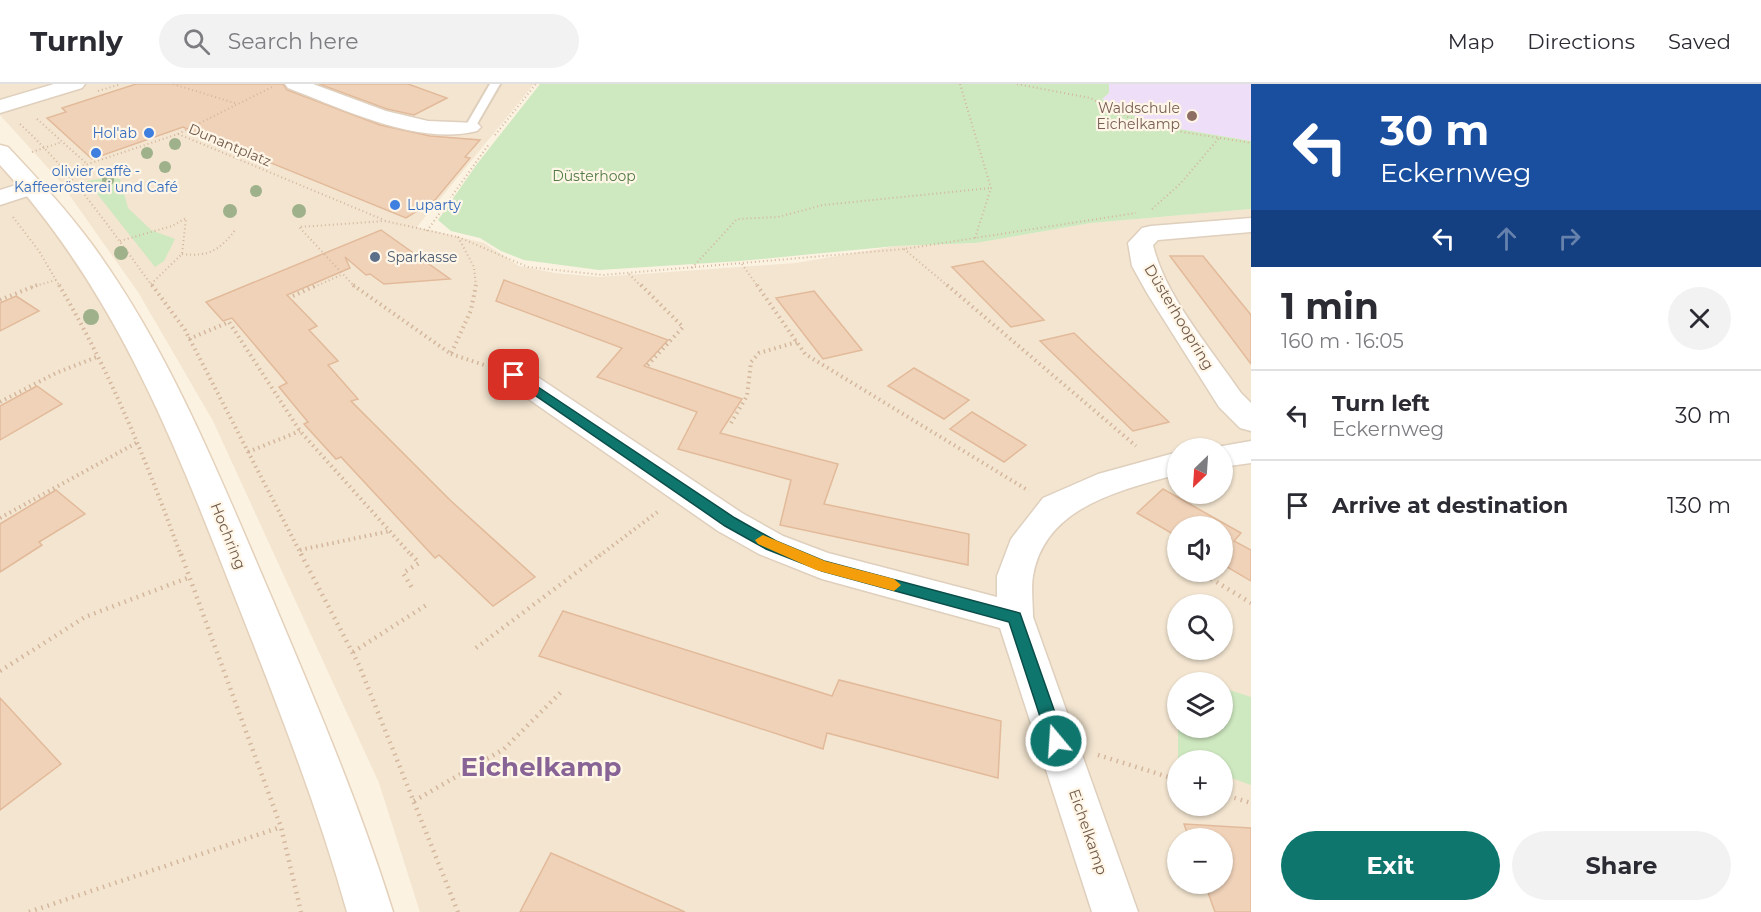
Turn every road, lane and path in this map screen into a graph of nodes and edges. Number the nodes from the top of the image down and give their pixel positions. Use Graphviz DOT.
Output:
graph roads {
  1 [pos="75,84"];
  2 [pos="172,84"];
  3 [pos="278,84"];
  4 [pos="295,84"];
  5 [pos="495,84"];
  6 [pos="536,84"];
  7 [pos="960,84"];
  8 [pos="1017,84"];
  9 [pos="238,104"];
  10 [pos="7,105"];
  11 [pos="470,127"];
  12 [pos="178,134"];
  13 [pos="1220,138"];
  14 [pos="1251,143"];
  15 [pos="0,152"];
  16 [pos="87,165"];
  17 [pos="64,172"];
  18 [pos="32,187"];
  19 [pos="991,188"];
  20 [pos="5,206"];
  21 [pos="385,221"];
  22 [pos="1151,222"];
  23 [pos="1251,225"];
  24 [pos="236,229"];
  25 [pos="427,231"];
  26 [pos="458,237"];
  27 [pos="975,238"];
  28 [pos="120,241"];
  29 [pos="904,249"];
  30 [pos="182,254"];
  31 [pos="742,264"];
  32 [pos="692,268"];
  33 [pos="628,273"];
  34 [pos="341,274"];
  35 [pos="56,280"];
  36 [pos="151,284"];
  37 [pos="292,296"];
  38 [pos="0,300"];
  39 [pos="189,339"];
  40 [pos="797,342"];
  41 [pos="451,354"];
  42 [pos="99,356"];
  43 [pos="647,366"];
  44 [pos="514,375"];
  45 [pos="0,402"];
  46 [pos="1251,421"];
  47 [pos="731,423"];
  48 [pos="300,431"];
  49 [pos="138,442"];
  50 [pos="248,452"];
  51 [pos="1251,452"];
  52 [pos="1233,454"];
  53 [pos="1167,463"];
  54 [pos="1167,466"];
  55 [pos="684,492"];
  56 [pos="1055,507"];
  57 [pos="0,518"];
  58 [pos="391,531"];
  59 [pos="300,550"];
  60 [pos="190,577"];
  61 [pos="1216,582"];
  62 [pos="414,591"];
  63 [pos="1251,603"];
  64 [pos="428,604"];
  65 [pos="1015,617"];
  66 [pos="476,648"];
  67 [pos="353,652"];
  68 [pos="0,671"];
  69 [pos="561,692"];
  70 [pos="1056,741"];
  71 [pos="1167,776"];
  72 [pos="1233,797"];
  73 [pos="414,801"];
  74 [pos="1251,803"];
  75 [pos="281,827"];
  76 [pos="29,912"];
  77 [pos="301,912"];
  78 [pos="370,912"];
  79 [pos="458,912"];
  80 [pos="1115,912"];
  1 -- 10 [label="street"];
  2 -- 9 [label="path"];
  3 -- 9 [label="path"];
  4 -- 11 [label="street"];
  5 -- 11 [label="lane"];
  6 -- 25 [label="path"];
  7 -- 19 [label="path"];
  8 -- 13 [label="path"];
  9 -- 12 [label="path"];
  10 -- 16 [label="path"];
  10 -- 17 [label="path"];
  12 -- 16 [label="path, Dunantplatz"];
  12 -- 21 [label="path, Dunantplatz"];
  13 -- 14 [label="path"];
  13 -- 22 [label="path"];
  15 -- 18 [label="street, Hochring"];
  16 -- 17 [label="path, Dunantplatz"];
  17 -- 28 [label="path"];
  18 -- 20 [label="street"];
  18 -- 78 [label="street, Hochring"];
  19 -- 27 [label="path"];
  19 -- 32 [label="path"];
  20 -- 35 [label="path"];
  21 -- 25 [label="path"];
  21 -- 34 [label="path"];
  22 -- 23 [label="street"];
  22 -- 27 [label="path"];
  22 -- 46 [label="street, Düsterhoopring"];
  24 -- 30 [label="path"];
  25 -- 26 [label="path"];
  26 -- 33 [label="path"];
  26 -- 41 [label="path"];
  27 -- 29 [label="path"];
  28 -- 30 [label="path"];
  28 -- 36 [label="path"];
  29 -- 31 [label="path"];
  29 -- 53 [label="path"];
  30 -- 36 [label="path"];
  31 -- 32 [label="path"];
  31 -- 40 [label="path"];
  32 -- 33 [label="path"];
  33 -- 43 [label="path"];
  34 -- 37 [label="path"];
  34 -- 41 [label="path"];
  35 -- 38 [label="path"];
  35 -- 42 [label="path"];
  36 -- 39 [label="path"];
  39 -- 48 [label="path"];
  39 -- 50 [label="path"];
  40 -- 47 [label="path"];
  40 -- 56 [label="path"];
  41 -- 44 [label="path"];
  42 -- 45 [label="path"];
  42 -- 49 [label="path"];
  44 -- 55 [label="street"];
  48 -- 50 [label="path"];
  48 -- 58 [label="path"];
  49 -- 57 [label="path"];
  49 -- 60 [label="path"];
  50 -- 59 [label="path"];
  51 -- 52 [label="street"];
  54 -- 56 [label="street, Eichelkamp"];
  55 -- 65 [label="street"];
  55 -- 66 [label="path"];
  56 -- 65 [label="street, Eichelkamp"];
  58 -- 59 [label="path"];
  58 -- 62 [label="path"];
  59 -- 67 [label="path"];
  60 -- 68 [label="path"];
  60 -- 75 [label="path"];
  61 -- 63 [label="path"];
  64 -- 67 [label="path"];
  65 -- 70 [label="street, Eichelkamp"];
  67 -- 73 [label="path"];
  69 -- 73 [label="path"];
  70 -- 71 [label="path"];
  70 -- 80 [label="street, Eichelkamp"];
  72 -- 74 [label="path"];
  73 -- 79 [label="path"];
  75 -- 76 [label="path"];
  75 -- 77 [label="path"];
}
